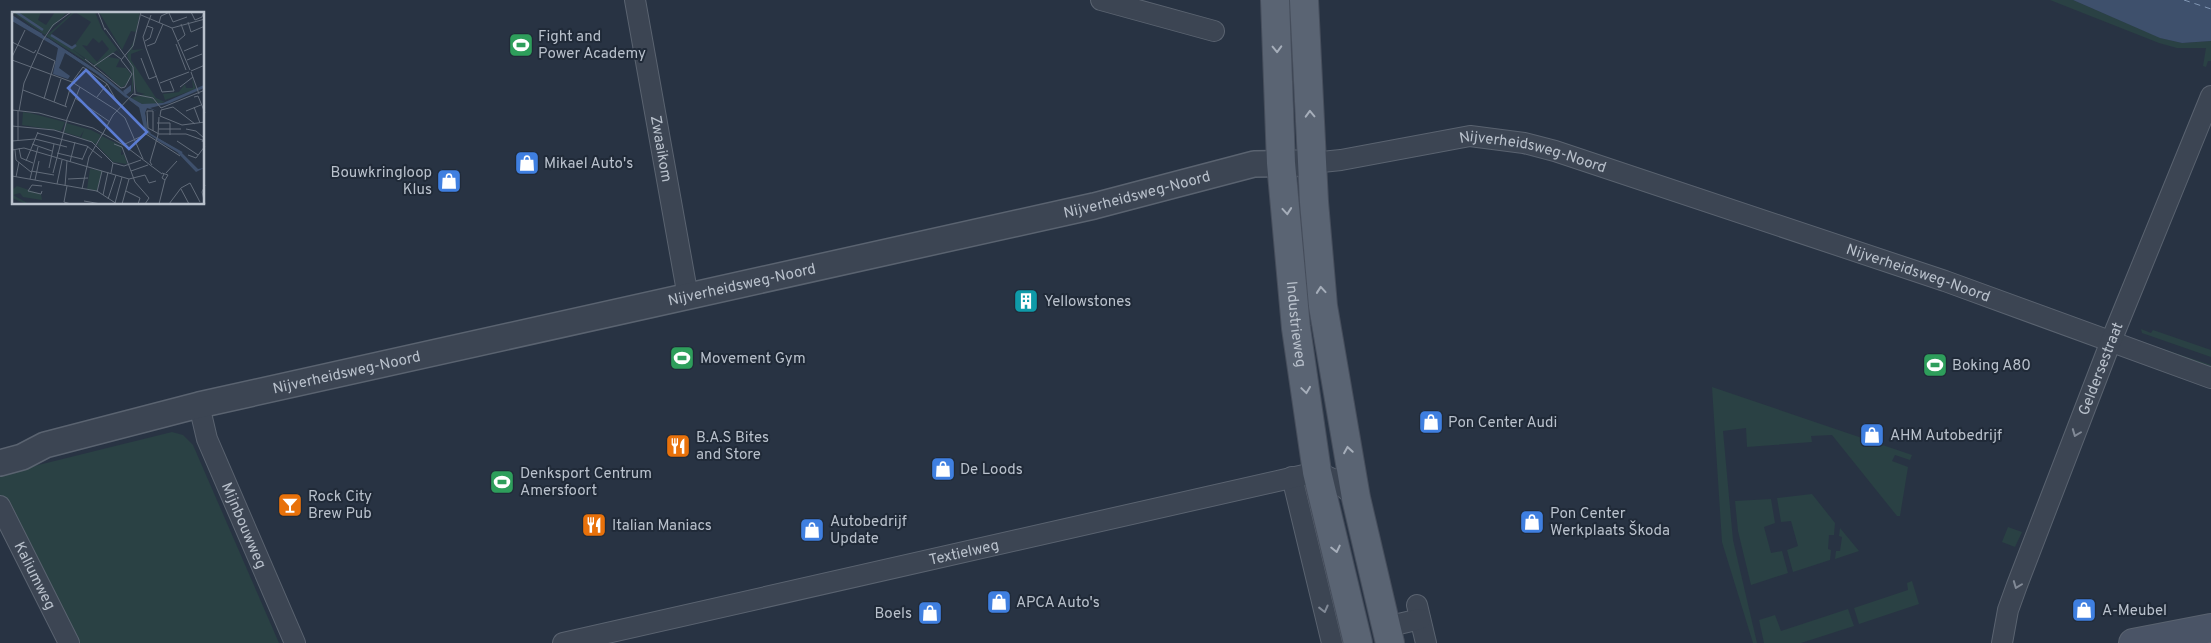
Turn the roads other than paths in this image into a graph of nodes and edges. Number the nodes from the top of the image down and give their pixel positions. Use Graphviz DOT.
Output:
graph roads {
  1 [pos="635,0"];
  2 [pos="1102,0"];
  3 [pos="1275,0"];
  4 [pos="1304,0"];
  5 [pos="1214,31"];
  6 [pos="2211,96"];
  7 [pos="1281,162"];
  8 [pos="1312,163"];
  9 [pos="688,297"];
  10 [pos="2109,348"];
  11 [pos="2211,378"];
  12 [pos="199,405"];
  13 [pos="45,445"];
  14 [pos="0,448"];
  15 [pos="0,463"];
  16 [pos="1305,474"];
  17 [pos="1356,498"];
  18 [pos="0,506"];
  19 [pos="2211,628"];
  20 [pos="1388,635"];
  21 [pos="69,643"];
  22 [pos="295,643"];
  23 [pos="564,643"];
  24 [pos="1332,643"];
  25 [pos="1358,643"];
  26 [pos="1426,643"];
  27 [pos="2002,643"];
  28 [pos="2134,643"];
  1 -- 9 [label="street, Zwaaikom"];
  2 -- 5 [label="street"];
  3 -- 7 [label="main road, Industrieweg, one-way"];
  8 -- 4 [label="main road, Industrieweg, one-way"];
  6 -- 10 [label="street, Geldersestraat"];
  7 -- 8 [label="street, Nijverheidsweg-Noord"];
  7 -- 9 [label="street, Nijverheidsweg-Noord"];
  7 -- 16 [label="main road, Industrieweg, one-way"];
  8 -- 10 [label="street, Nijverheidsweg-Noord"];
  17 -- 8 [label="main road, Industrieweg, one-way"];
  9 -- 12 [label="street, Nijverheidsweg-Noord"];
  10 -- 11 [label="street, Nijverheidsweg-Noord"];
  10 -- 27 [label="street, Geldersestraat, one-way"];
  12 -- 13 [label="street, Nijverheidsweg-Noord"];
  12 -- 22 [label="street, Mijnbouwweg"];
  13 -- 14 [label="street, Nijverheidsweg-Noord"];
  13 -- 15 [label="street, Nijverheidsweg-Noord"];
  16 -- 17 [label="street"];
  16 -- 23 [label="street, Textielweg"];
  16 -- 24 [label="street, Industrieweg, one-way"];
  16 -- 25 [label="main road, Industrieweg, one-way"];
  17 -- 20 [label="main road, Industrieweg"];
  18 -- 21 [label="street, Kaliumweg"];
  19 -- 28 [label="main road"];
  20 -- 26 [label="street, Industrieweg"];
}
